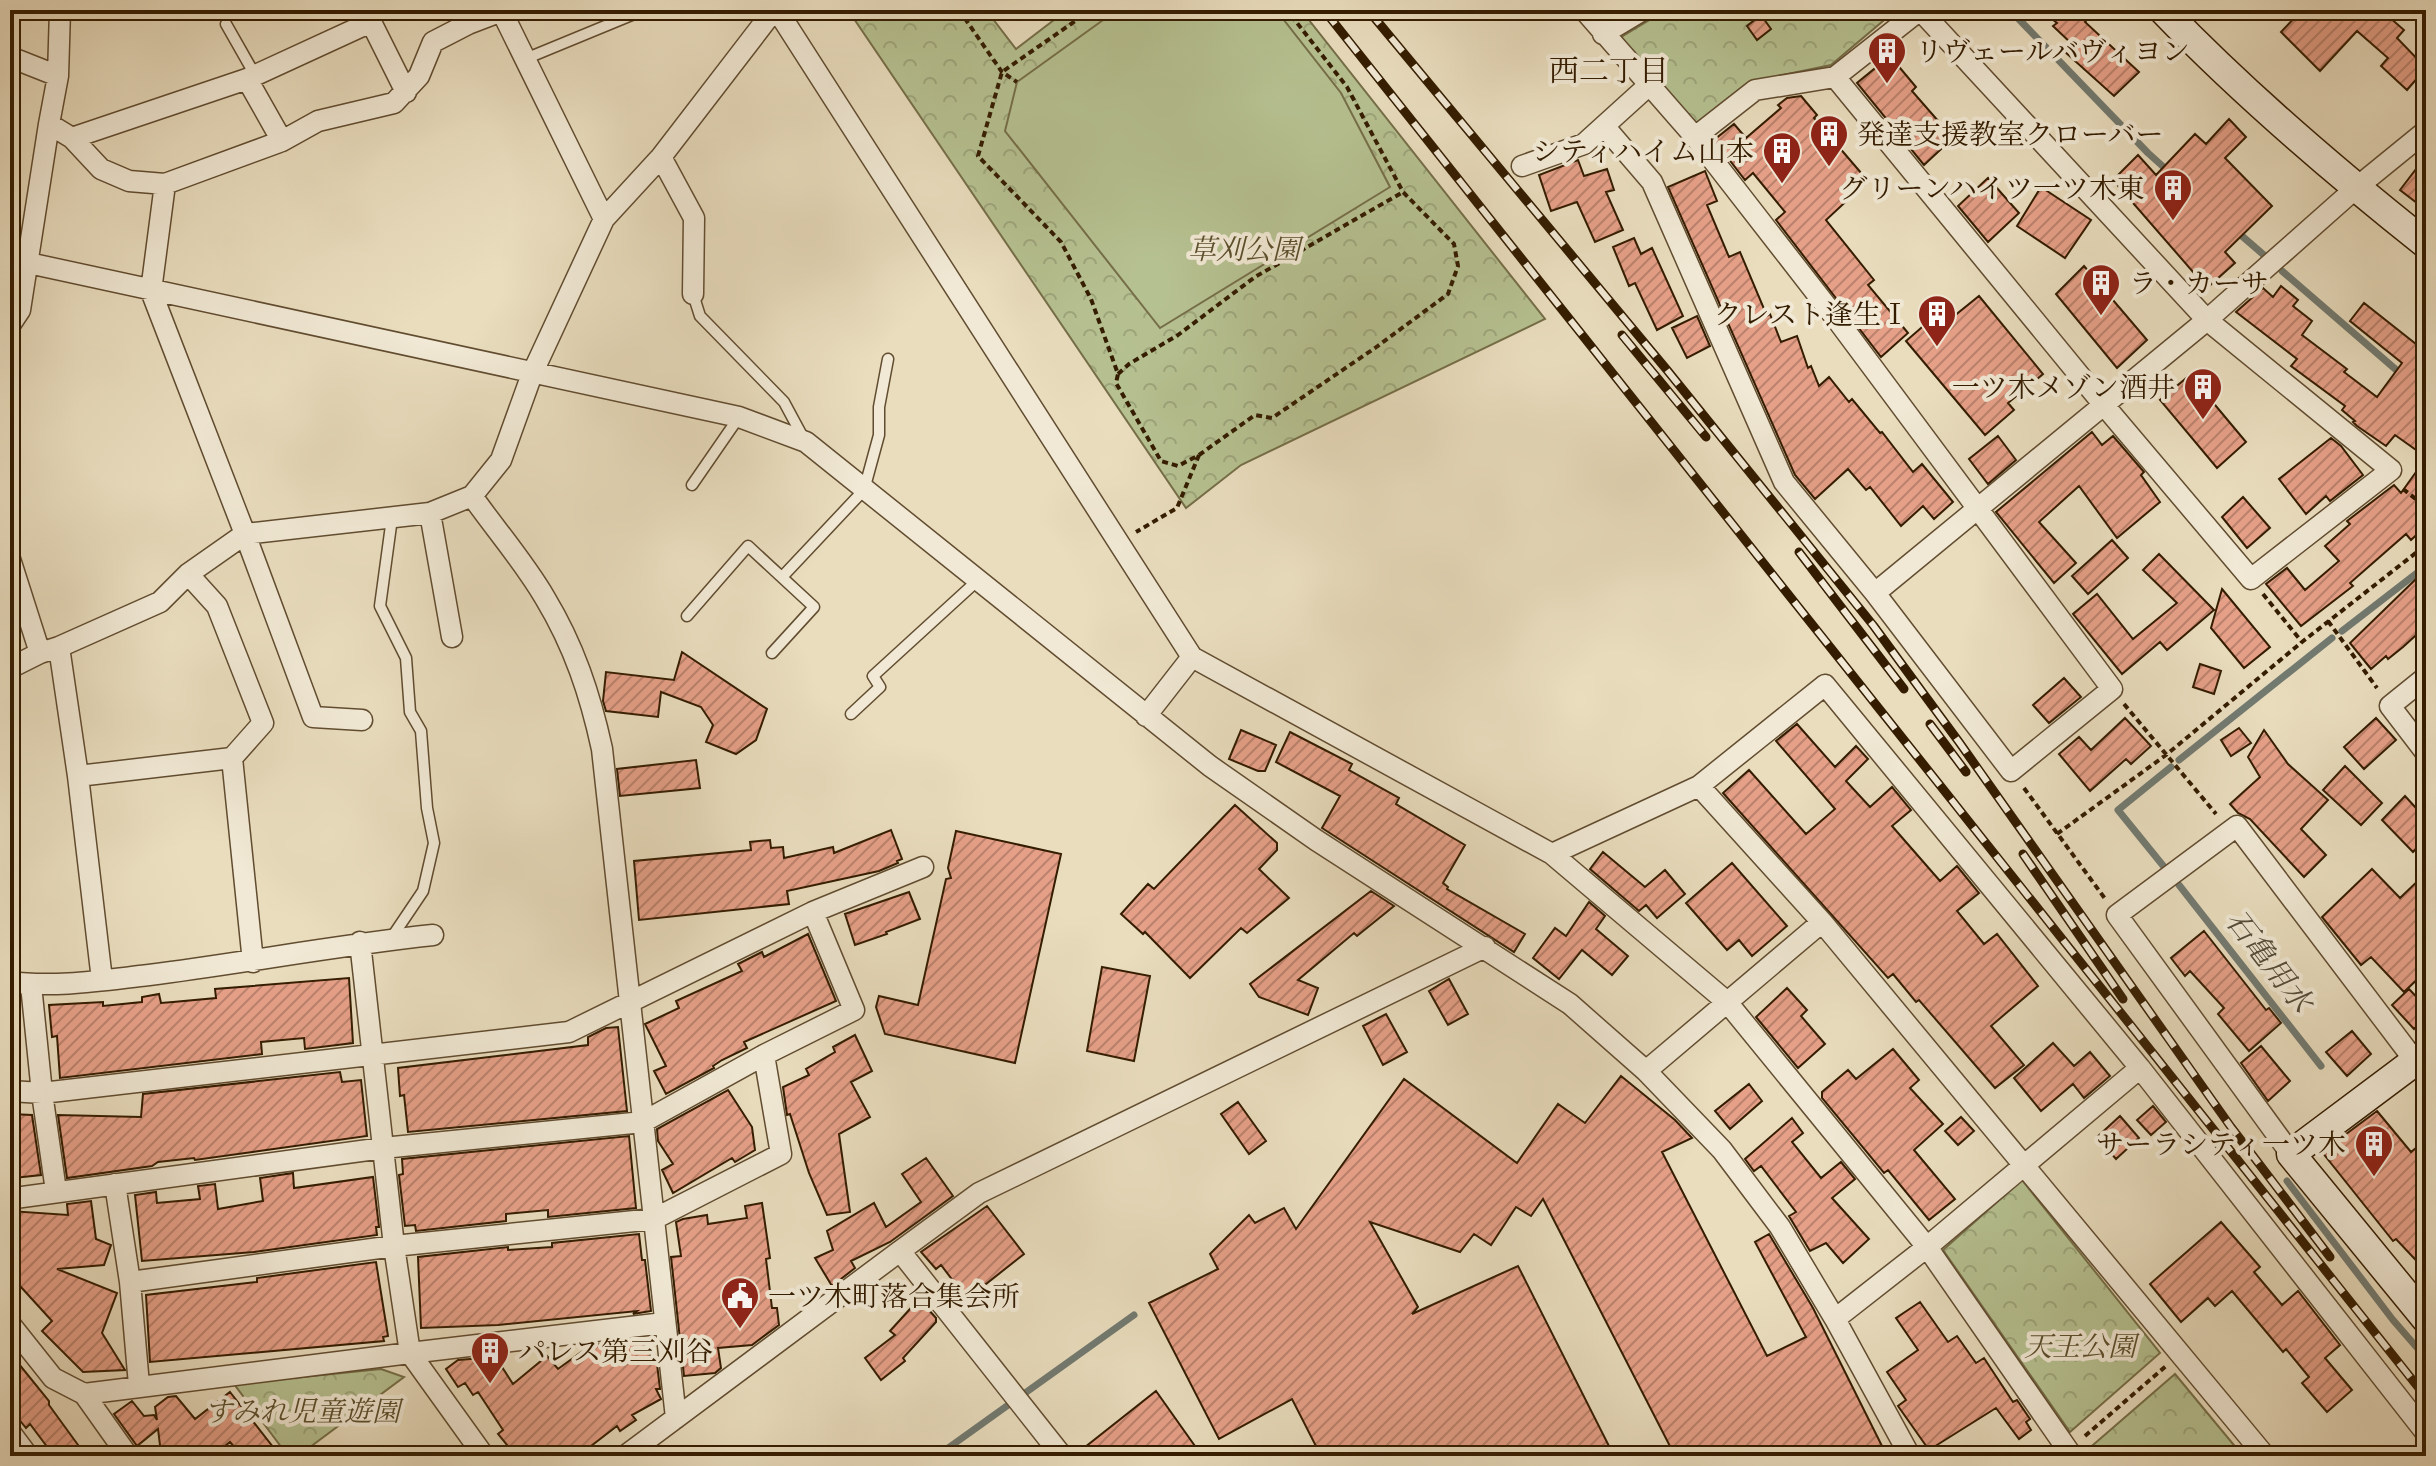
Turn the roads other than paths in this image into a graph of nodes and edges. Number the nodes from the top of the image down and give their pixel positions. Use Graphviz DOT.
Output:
graph roads {
  1 [pos="60,10"];
  2 [pos="644,10"];
  3 [pos="776,10"];
  4 [pos="1584,10"];
  5 [pos="1643,10"];
  6 [pos="1920,10"];
  7 [pos="2163,10"];
  8 [pos="501,11"];
  9 [pos="226,24"];
  10 [pos="1603,34"];
  11 [pos="10,57"];
  12 [pos="525,59"];
  13 [pos="58,76"];
  14 [pos="251,77"];
  15 [pos="1835,77"];
  16 [pos="1648,86"];
  17 [pos="406,92"];
  18 [pos="49,124"];
  19 [pos="1604,126"];
  20 [pos="2426,131"];
  21 [pos="1695,137"];
  22 [pos="72,138"];
  23 [pos="282,141"];
  24 [pos="661,157"];
  25 [pos="1522,166"];
  26 [pos="165,184"];
  27 [pos="2356,188"];
  28 [pos="604,219"];
  29 [pos="2426,244"];
  30 [pos="19,261"];
  31 [pos="151,291"];
  32 [pos="693,294"];
  33 [pos="2207,320"];
  34 [pos="10,325"];
  35 [pos="888,359"];
  36 [pos="532,374"];
  37 [pos="2103,404"];
  38 [pos="739,417"];
  39 [pos="806,442"];
  40 [pos="692,485"];
  41 [pos="864,490"];
  42 [pos="472,496"];
  43 [pos="1976,508"];
  44 [pos="430,513"];
  45 [pos="392,518"];
  46 [pos="245,534"];
  47 [pos="10,559"];
  48 [pos="188,574"];
  49 [pos="783,576"];
  50 [pos="977,581"];
  51 [pos="1875,593"];
  52 [pos="687,616"];
  53 [pos="452,637"];
  54 [pos="50,650"];
  55 [pos="772,653"];
  56 [pos="1192,657"];
  57 [pos="10,668"];
  58 [pos="2426,677"];
  59 [pos="851,714"];
  60 [pos="1146,716"];
  61 [pos="362,720"];
  62 [pos="2426,753"];
  63 [pos="232,758"];
  64 [pos="78,776"];
  65 [pos="1699,786"];
  66 [pos="1552,854"];
  67 [pos="923,867"];
  68 [pos="813,912"];
  69 [pos="1822,922"];
  70 [pos="433,935"];
  71 [pos="391,939"];
  72 [pos="360,942"];
  73 [pos="1485,947"];
  74 [pos="253,962"];
  75 [pos="102,980"];
  76 [pos="20,983"];
  77 [pos="629,1002"];
  78 [pos="1727,1002"];
  79 [pos="374,1053"];
  80 [pos="764,1055"];
  81 [pos="2421,1057"];
  82 [pos="2140,1068"];
  83 [pos="1646,1071"];
  84 [pos="10,1091"];
  85 [pos="42,1093"];
  86 [pos="643,1122"];
  87 [pos="383,1148"];
  88 [pos="2291,1154"];
  89 [pos="2024,1163"];
  90 [pos="115,1184"];
  91 [pos="56,1191"];
  92 [pos="15,1198"];
  93 [pos="654,1219"];
  94 [pos="394,1246"];
  95 [pos="1927,1247"];
  96 [pos="900,1251"];
  97 [pos="130,1282"];
  98 [pos="2421,1302"];
  99 [pos="1835,1319"];
  100 [pos="664,1323"];
  101 [pos="10,1324"];
  102 [pos="410,1353"];
  103 [pos="139,1385"];
  104 [pos="84,1394"];
  105 [pos="676,1418"];
  106 [pos="10,1432"];
  107 [pos="2426,1433"];
  108 [pos="2070,1453"];
  109 [pos="28,1456"];
  110 [pos="128,1456"];
  111 [pos="484,1456"];
  112 [pos="625,1456"];
  113 [pos="1062,1456"];
  114 [pos="1910,1456"];
  115 [pos="2265,1456"];
  1 -- 13 [label="street"];
  2 -- 12 [label="lane"];
  3 -- 24 [label="street"];
  3 -- 56 [label="street"];
  4 -- 10 [label="street"];
  5 -- 10 [label="street"];
  6 -- 15 [label="street"];
  6 -- 33 [label="street"];
  7 -- 27 [label="street"];
  8 -- 12 [label="street"];
  8 -- 17 [label="street"];
  9 -- 14 [label="lane"];
  10 -- 16 [label="street"];
  11 -- 13 [label="street"];
  12 -- 28 [label="street"];
  13 -- 18 [label="street"];
  14 -- 17 [label="street"];
  14 -- 22 [label="street"];
  14 -- 23 [label="street"];
  15 -- 21 [label="street"];
  15 -- 37 [label="street"];
  16 -- 19 [label="street"];
  16 -- 21 [label="street"];
  17 -- 23 [label="street"];
  18 -- 22 [label="street"];
  18 -- 30 [label="street"];
  19 -- 25 [label="street"];
  19 -- 51 [label="street"];
  20 -- 27 [label="street"];
  21 -- 43 [label="street"];
  22 -- 26 [label="street"];
  23 -- 26 [label="street"];
  24 -- 28 [label="street"];
  24 -- 32 [label="street"];
  26 -- 31 [label="street"];
  27 -- 29 [label="street"];
  27 -- 33 [label="street"];
  28 -- 36 [label="street"];
  30 -- 31 [label="street"];
  30 -- 34 [label="street"];
  31 -- 36 [label="street"];
  31 -- 46 [label="street"];
  32 -- 39 [label="lane"];
  33 -- 37 [label="street"];
  33 -- 37 [label="street"];
  35 -- 41 [label="lane"];
  36 -- 38 [label="street"];
  36 -- 42 [label="street"];
  37 -- 43 [label="street"];
  38 -- 39 [label="street"];
  38 -- 40 [label="lane"];
  39 -- 41 [label="street"];
  41 -- 49 [label="lane"];
  41 -- 50 [label="street"];
  42 -- 44 [label="street"];
  42 -- 77 [label="street"];
  43 -- 51 [label="street"];
  43 -- 51 [label="street"];
  44 -- 45 [label="street"];
  44 -- 53 [label="street"];
  45 -- 46 [label="street"];
  45 -- 71 [label="lane"];
  46 -- 48 [label="street"];
  46 -- 61 [label="street"];
  47 -- 54 [label="street"];
  48 -- 54 [label="street"];
  48 -- 63 [label="street"];
  49 -- 52 [label="lane"];
  49 -- 55 [label="lane"];
  50 -- 59 [label="lane"];
  50 -- 60 [label="street"];
  54 -- 57 [label="street"];
  54 -- 64 [label="street"];
  56 -- 60 [label="street"];
  56 -- 66 [label="street"];
  58 -- 62 [label="street"];
  60 -- 73 [label="street"];
  63 -- 64 [label="street"];
  63 -- 74 [label="street"];
  64 -- 75 [label="street"];
  65 -- 66 [label="street"];
  65 -- 69 [label="street"];
  65 -- 82 [label="street"];
  66 -- 78 [label="street"];
  67 -- 68 [label="street"];
  68 -- 77 [label="street"];
  68 -- 80 [label="street"];
  69 -- 78 [label="street"];
  69 -- 89 [label="street"];
  70 -- 71 [label="street"];
  71 -- 72 [label="street"];
  72 -- 74 [label="street"];
  72 -- 79 [label="street"];
  73 -- 83 [label="street"];
  73 -- 96 [label="street"];
  74 -- 75 [label="street"];
  75 -- 76 [label="street"];
  76 -- 85 [label="street"];
  77 -- 79 [label="street"];
  77 -- 86 [label="street"];
  78 -- 83 [label="street"];
  78 -- 95 [label="street"];
  79 -- 85 [label="street"];
  79 -- 87 [label="street"];
  80 -- 86 [label="street"];
  80 -- 93 [label="street"];
  81 -- 88 [label="street"];
  81 -- 88 [label="street"];
  82 -- 89 [label="street"];
  82 -- 107 [label="street"];
  83 -- 99 [label="street"];
  84 -- 85 [label="street"];
  85 -- 91 [label="street"];
  86 -- 87 [label="street"];
  86 -- 93 [label="street"];
  87 -- 90 [label="street"];
  87 -- 94 [label="street"];
  88 -- 98 [label="street"];
  89 -- 95 [label="street"];
  89 -- 115 [label="street"];
  90 -- 91 [label="street"];
  90 -- 97 [label="street"];
  91 -- 92 [label="street"];
  93 -- 94 [label="street"];
  93 -- 100 [label="street"];
  94 -- 97 [label="street"];
  94 -- 102 [label="street"];
  95 -- 99 [label="street"];
  95 -- 108 [label="street"];
  96 -- 105 [label="street"];
  96 -- 113 [label="street"];
  97 -- 103 [label="street"];
  99 -- 114 [label="street"];
  100 -- 102 [label="street"];
  100 -- 105 [label="street"];
  101 -- 104 [label="street"];
  102 -- 103 [label="street"];
  102 -- 111 [label="street"];
  103 -- 104 [label="street"];
  104 -- 110 [label="street"];
  105 -- 112 [label="street"];
  106 -- 109 [label="street"];
}
